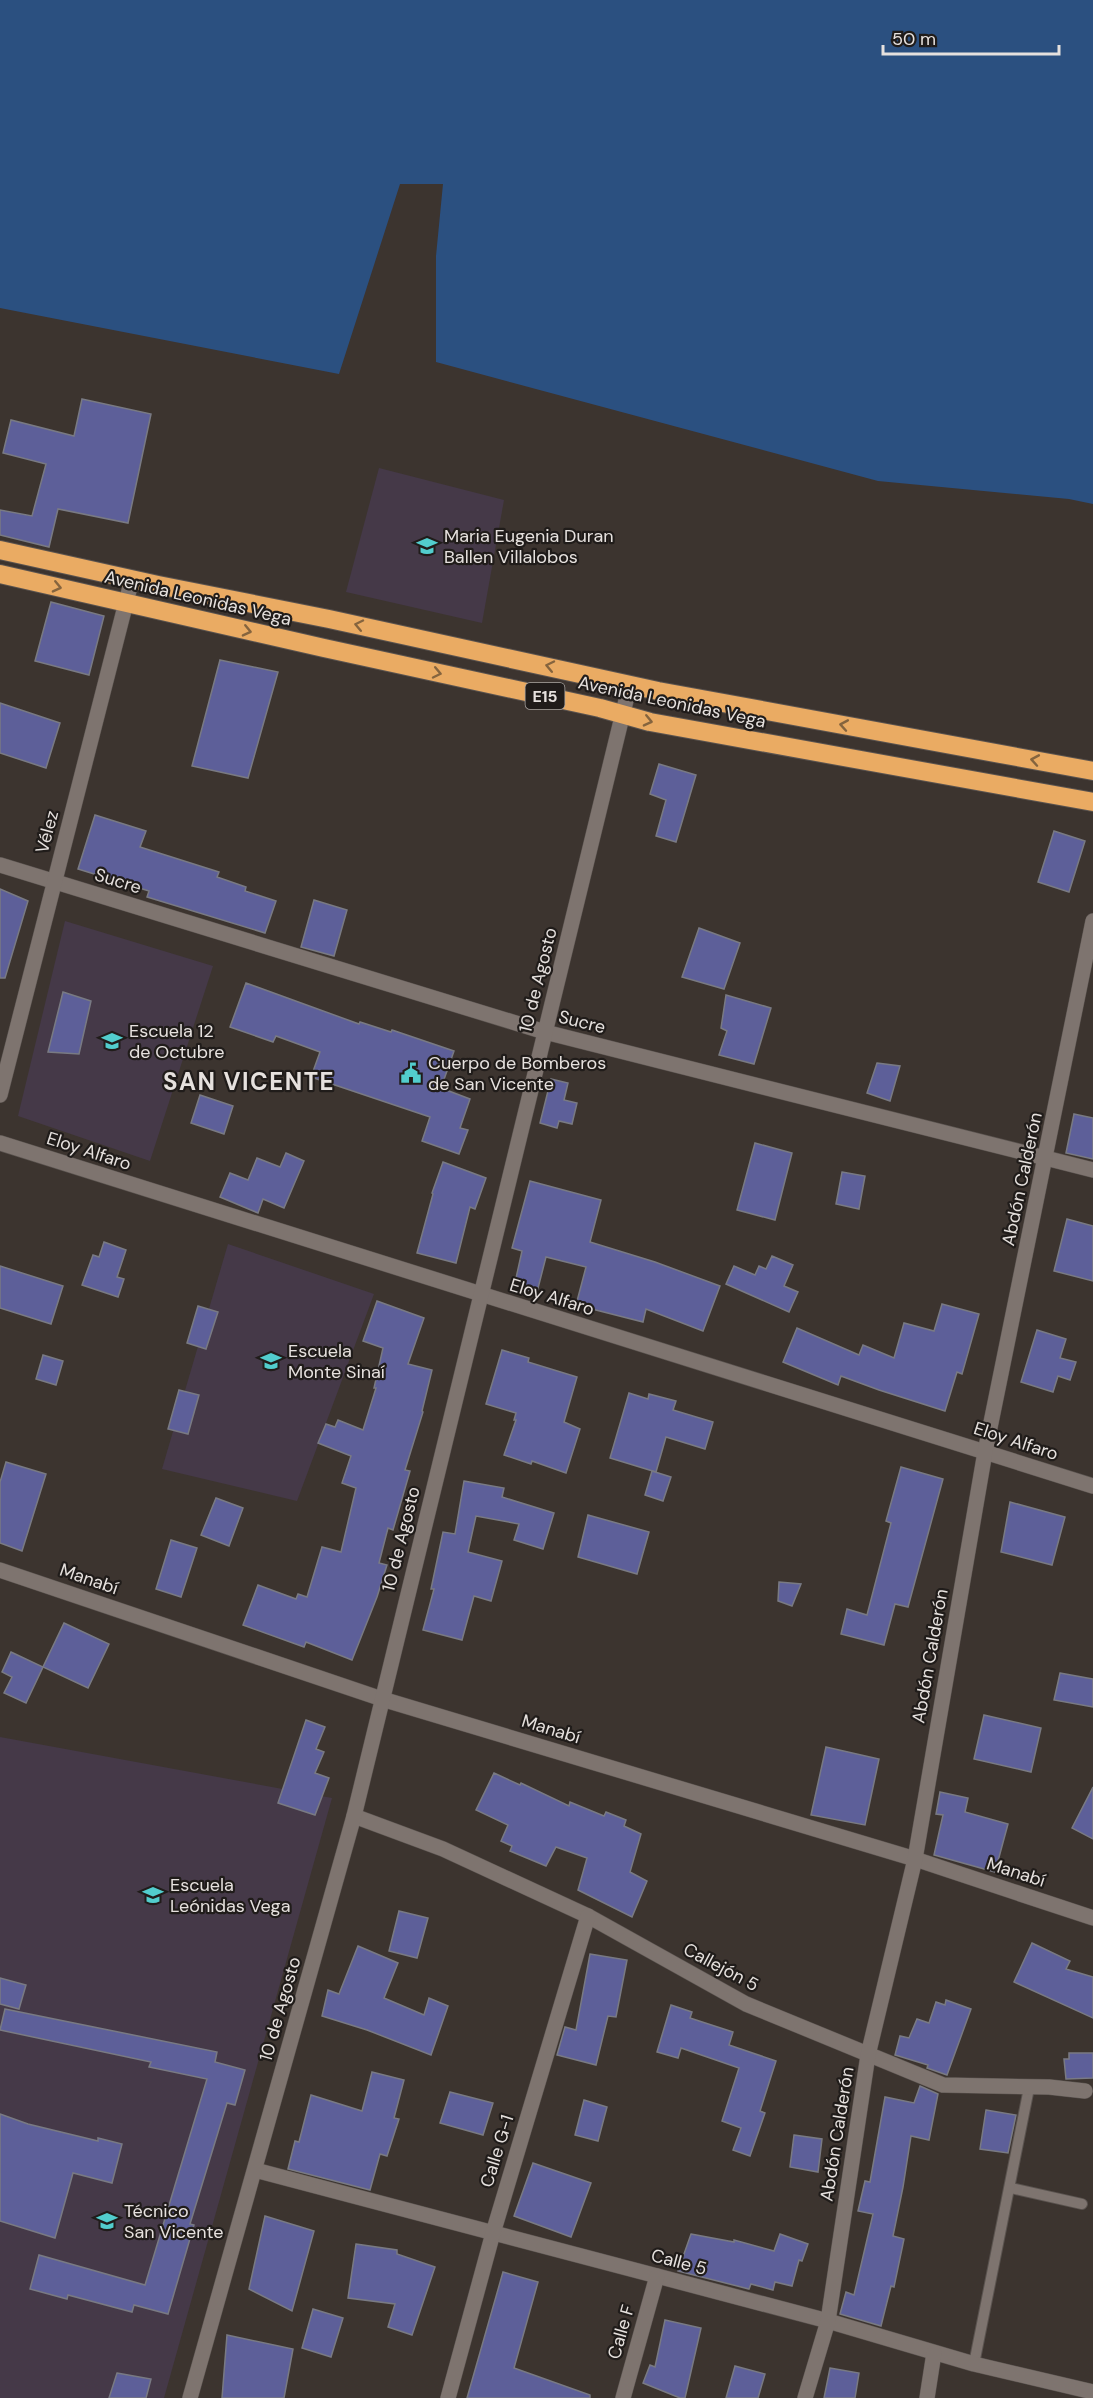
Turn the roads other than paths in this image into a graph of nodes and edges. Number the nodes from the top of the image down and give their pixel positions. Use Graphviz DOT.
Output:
graph roads {
  1 [pos="0,550"];
  2 [pos="0,574"];
  3 [pos="132,579"];
  4 [pos="126,602"];
  5 [pos="630,684"];
  6 [pos="624,716"];
  7 [pos="1093,771"];
  8 [pos="1093,802"];
  9 [pos="0,865"];
  10 [pos="54,882"];
  11 [pos="1093,921"];
  12 [pos="545,1032"];
  13 [pos="0,1095"];
  14 [pos="0,1143"];
  15 [pos="1046,1159"];
  16 [pos="1093,1170"];
  17 [pos="481,1296"];
  18 [pos="986,1452"];
  19 [pos="1093,1486"];
  20 [pos="0,1570"];
  21 [pos="382,1699"];
  22 [pos="354,1816"];
  23 [pos="915,1859"];
  24 [pos="588,1916"];
  25 [pos="1093,1918"];
  26 [pos="868,2055"];
  27 [pos="1029,2088"];
  28 [pos="1085,2091"];
  29 [pos="255,2170"];
  30 [pos="1011,2188"];
  31 [pos="1082,2204"];
  32 [pos="493,2233"];
  33 [pos="657,2276"];
  34 [pos="828,2321"];
  35 [pos="934,2353"];
  36 [pos="974,2364"];
  37 [pos="1093,2392"];
  38 [pos="190,2398"];
  39 [pos="448,2398"];
  40 [pos="623,2398"];
  41 [pos="805,2398"];
  42 [pos="927,2398"];
  1 -- 3 [label="highway, Avenida Leonidas Vega / E15"];
  2 -- 4 [label="highway, Avenida Leonidas Vega / E15, one-way"];
  3 -- 4 [label="street, Vélez"];
  5 -- 3 [label="highway, Avenida Leonidas Vega / E15, one-way"];
  4 -- 6 [label="highway, Avenida Leonidas Vega / E15, one-way"];
  4 -- 10 [label="street, Vélez"];
  5 -- 6 [label="street, 10 de Agosto"];
  7 -- 5 [label="highway, Avenida Leonidas Vega / E15, one-way"];
  6 -- 8 [label="highway, Avenida Leonidas Vega / E15, one-way"];
  6 -- 12 [label="street, 10 de Agosto"];
  9 -- 10 [label="street, Sucre"];
  10 -- 12 [label="street, Sucre"];
  10 -- 13 [label="street, Vélez"];
  11 -- 15 [label="street, Abdón Calderón"];
  12 -- 15 [label="street, Sucre"];
  12 -- 17 [label="street, 10 de Agosto"];
  14 -- 17 [label="street, Eloy Alfaro"];
  15 -- 16 [label="street, Sucre"];
  15 -- 18 [label="street, Abdón Calderón"];
  17 -- 18 [label="street, Eloy Alfaro"];
  17 -- 21 [label="street, 10 de Agosto"];
  18 -- 19 [label="street, Eloy Alfaro"];
  18 -- 23 [label="street, Abdón Calderón"];
  20 -- 21 [label="street, Manabí"];
  21 -- 22 [label="street, 10 de Agosto"];
  21 -- 23 [label="street, Manabí"];
  22 -- 24 [label="street, Callejón 5"];
  22 -- 29 [label="street, 10 de Agosto"];
  23 -- 25 [label="street, Manabí"];
  23 -- 26 [label="street, Abdón Calderón"];
  24 -- 26 [label="street, Callejón 5"];
  24 -- 32 [label="street, Calle G-1"];
  26 -- 27 [label="street, Callejón 5"];
  26 -- 34 [label="street, Abdón Calderón"];
  27 -- 28 [label="street, Callejón 5"];
  27 -- 30 [label="lane"];
  29 -- 32 [label="street, Calle 5"];
  29 -- 38 [label="street, 10 de Agosto"];
  30 -- 31 [label="lane"];
  30 -- 36 [label="lane"];
  32 -- 33 [label="street, Calle 5"];
  32 -- 39 [label="street, Calle G-1"];
  33 -- 34 [label="street, Calle 5"];
  33 -- 40 [label="street, Calle F"];
  34 -- 35 [label="street, Calle 5"];
  34 -- 41 [label="street, Abdón Calderón"];
  35 -- 36 [label="street, Calle 5"];
  35 -- 42 [label="street"];
  36 -- 37 [label="street, Calle 5"];
}
